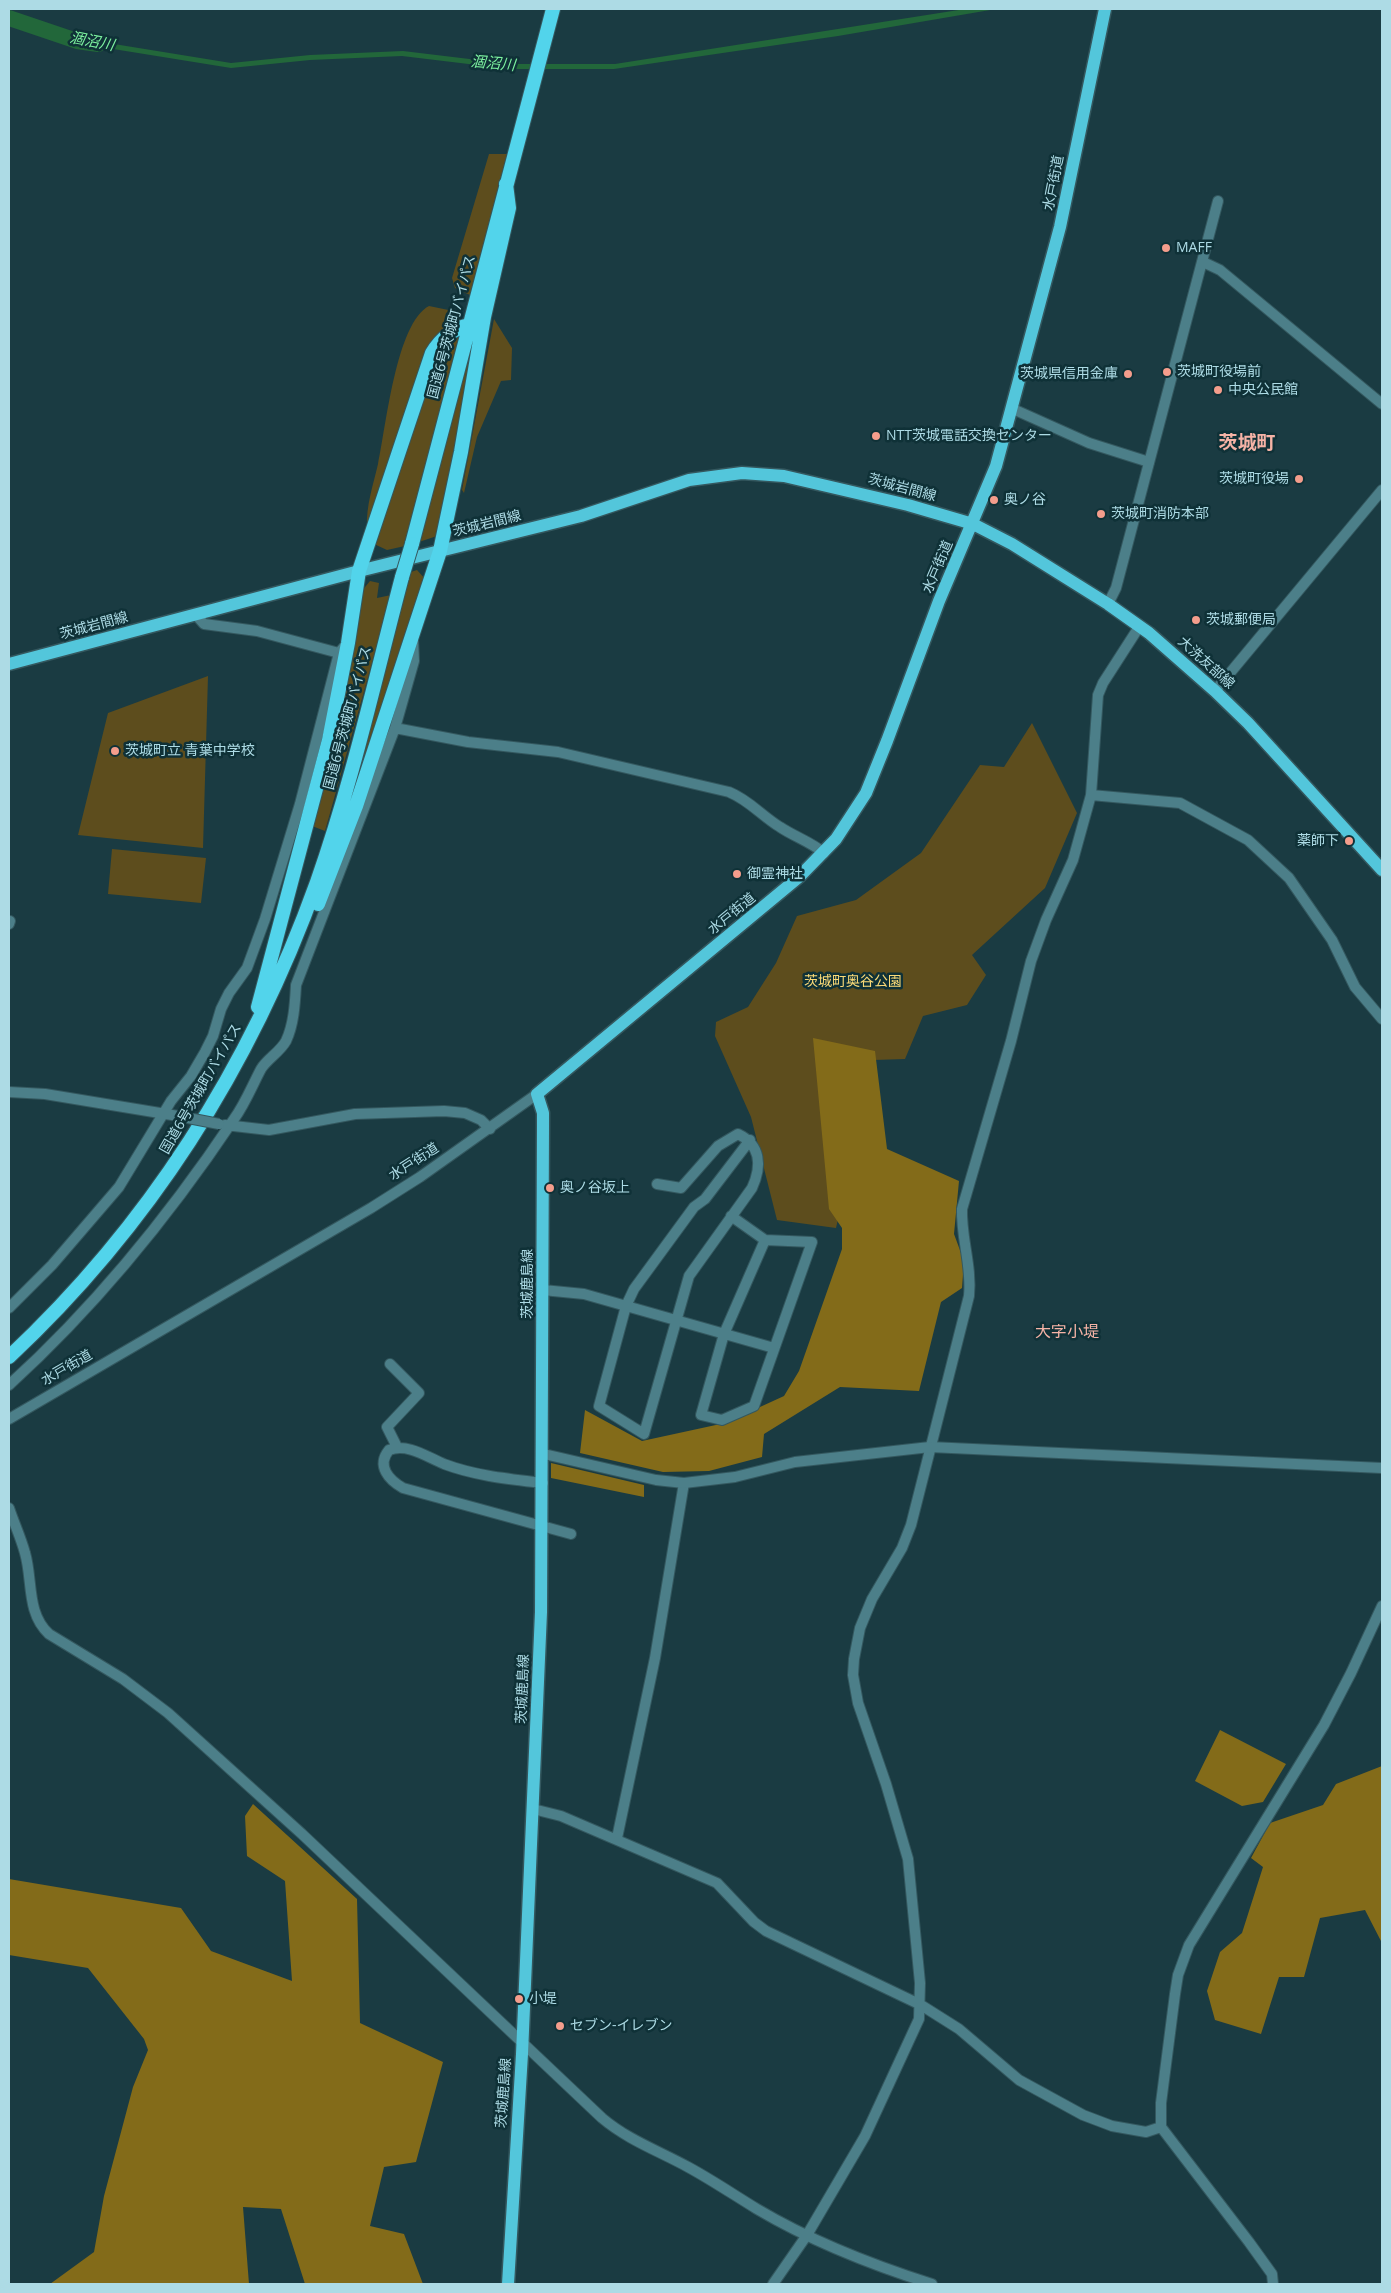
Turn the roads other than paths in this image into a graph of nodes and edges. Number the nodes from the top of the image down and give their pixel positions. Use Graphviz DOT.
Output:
graph roads {
  1 [pos="554,9"];
  2 [pos="1105,9"];
  3 [pos="1218,201"];
  4 [pos="1203,262"];
  5 [pos="475,318"];
  6 [pos="1382,404"];
  7 [pos="1013,409"];
  8 [pos="1149,462"];
  9 [pos="1382,490"];
  10 [pos="972,524"];
  11 [pos="440,550"];
  12 [pos="359,571"];
  13 [pos="1108,604"];
  14 [pos="196,615"];
  15 [pos="1139,626"];
  16 [pos="412,632"];
  17 [pos="344,648"];
  18 [pos="9,664"];
  19 [pos="1215,691"];
  20 [pos="394,728"];
  21 [pos="1091,795"];
  22 [pos="824,853"];
  23 [pos="1382,870"];
  24 [pos="265,1008"];
  25 [pos="1382,1019"];
  26 [pos="247,1044"];
  27 [pos="9,1092"];
  28 [pos="537,1094"];
  29 [pos="164,1112"];
  30 [pos="224,1125"];
  31 [pos="490,1129"];
  32 [pos="750,1140"];
  33 [pos="657,1184"];
  34 [pos="731,1216"];
  35 [pos="765,1240"];
  36 [pos="543,1290"];
  37 [pos="626,1306"];
  38 [pos="9,1308"];
  39 [pos="675,1320"];
  40 [pos="724,1334"];
  41 [pos="774,1348"];
  42 [pos="9,1357"];
  43 [pos="390,1364"];
  44 [pos="9,1385"];
  45 [pos="9,1419"];
  46 [pos="397,1447"];
  47 [pos="930,1447"];
  48 [pos="544,1454"];
  49 [pos="1382,1468"];
  50 [pos="543,1483"];
  51 [pos="684,1483"];
  52 [pos="9,1508"];
  53 [pos="543,1528"];
  54 [pos="571,1534"];
  55 [pos="1382,1606"];
  56 [pos="533,1810"];
  57 [pos="616,1838"];
  58 [pos="921,2005"];
  59 [pos="522,2043"];
  60 [pos="1161,2127"];
  61 [pos="807,2235"];
  62 [pos="508,2284"];
  63 [pos="773,2284"];
  64 [pos="932,2284"];
  65 [pos="1273,2284"];
  1 -- 5 [label="highway, 国道6号茨城町バイパス"];
  2 -- 7 [label="main road, 水戸街道"];
  3 -- 4 [label="street"];
  4 -- 6 [label="street"];
  4 -- 8 [label="street"];
  5 -- 11 [label="highway"];
  5 -- 12 [label="highway"];
  5 -- 24 [label="highway, 国道6号茨城町バイパス, bridge"];
  7 -- 8 [label="street"];
  7 -- 10 [label="main road, 水戸街道"];
  8 -- 13 [label="street"];
  9 -- 19 [label="street"];
  10 -- 11 [label="main road, 茨城岩間線"];
  10 -- 13 [label="main road, 大洗友部線"];
  10 -- 22 [label="main road, 水戸街道"];
  11 -- 12 [label="main road, 茨城岩間線"];
  11 -- 16 [label="highway"];
  12 -- 14 [label="main road, 茨城岩間線"];
  12 -- 17 [label="highway"];
  13 -- 15 [label="main road, 大洗友部線"];
  14 -- 17 [label="street"];
  14 -- 18 [label="main road, 茨城岩間線"];
  15 -- 19 [label="main road, 大洗友部線"];
  15 -- 21 [label="street"];
  16 -- 20 [label="street"];
  16 -- 24 [label="highway"];
  17 -- 26 [label="highway"];
  17 -- 29 [label="street"];
  19 -- 23 [label="main road, 大洗友部線"];
  20 -- 22 [label="street"];
  20 -- 30 [label="street"];
  21 -- 25 [label="street"];
  21 -- 47 [label="street"];
  22 -- 28 [label="main road, 水戸街道"];
  24 -- 26 [label="highway, 国道6号茨城町バイパス"];
  26 -- 42 [label="highway, 国道6号茨城町バイパス"];
  27 -- 29 [label="street"];
  28 -- 31 [label="street, 水戸街道"];
  28 -- 36 [label="main road, 茨城鹿島線"];
  29 -- 30 [label="street, bridge"];
  29 -- 38 [label="street"];
  30 -- 31 [label="street"];
  30 -- 44 [label="street"];
  31 -- 45 [label="street, 水戸街道"];
  32 -- 33 [label="street"];
  32 -- 34 [label="street"];
  32 -- 37 [label="street"];
  34 -- 35 [label="street"];
  34 -- 39 [label="street"];
  35 -- 40 [label="street"];
  35 -- 41 [label="street"];
  36 -- 37 [label="street"];
  36 -- 48 [label="main road, 茨城鹿島線"];
  37 -- 39 [label="street"];
  37 -- 39 [label="street"];
  39 -- 40 [label="street"];
  40 -- 41 [label="street"];
  40 -- 41 [label="street"];
  43 -- 46 [label="street"];
  46 -- 50 [label="street"];
  46 -- 53 [label="street"];
  47 -- 49 [label="street"];
  47 -- 51 [label="street"];
  47 -- 58 [label="street"];
  48 -- 50 [label="main road, 茨城鹿島線"];
  48 -- 51 [label="street"];
  50 -- 53 [label="main road, 茨城鹿島線"];
  51 -- 57 [label="street"];
  52 -- 59 [label="street"];
  53 -- 54 [label="street"];
  53 -- 56 [label="main road, 茨城鹿島線"];
  55 -- 60 [label="street"];
  56 -- 57 [label="street"];
  56 -- 59 [label="main road, 茨城鹿島線"];
  57 -- 58 [label="street"];
  58 -- 60 [label="street"];
  58 -- 61 [label="street"];
  59 -- 61 [label="street"];
  59 -- 62 [label="main road, 茨城鹿島線"];
  60 -- 65 [label="street"];
  61 -- 63 [label="street"];
  61 -- 64 [label="street"];
}
